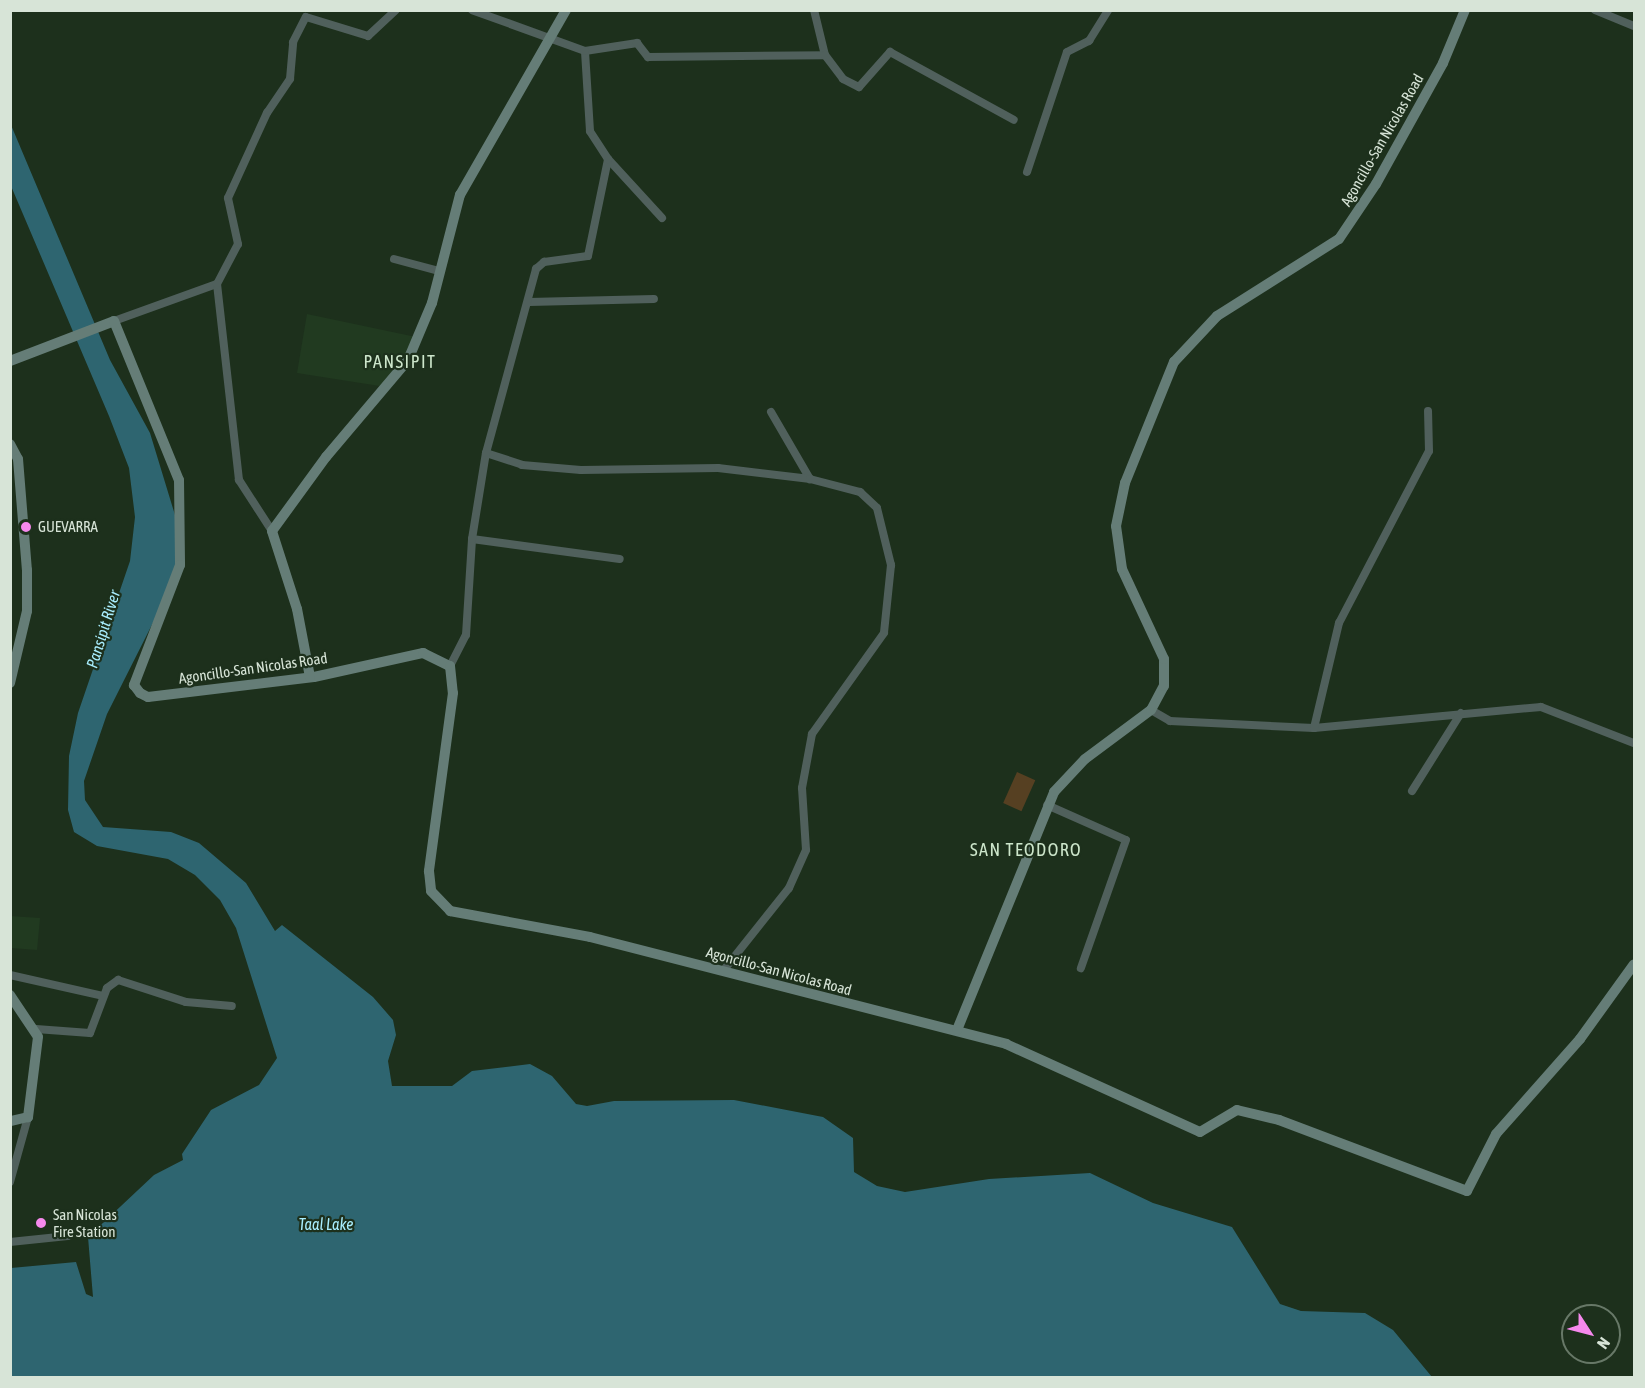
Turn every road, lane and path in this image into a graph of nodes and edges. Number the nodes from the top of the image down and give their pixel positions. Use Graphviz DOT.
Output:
graph roads {
  1 [pos="396,10"];
  2 [pos="472,10"];
  3 [pos="566,10"];
  4 [pos="814,10"];
  5 [pos="1108,10"];
  6 [pos="1466,10"];
  7 [pos="1595,10"];
  8 [pos="306,14"];
  9 [pos="1635,26"];
  10 [pos="548,40"];
  11 [pos="585,51"];
  12 [pos="825,55"];
  13 [pos="1014,120"];
  14 [pos="608,159"];
  15 [pos="1027,172"];
  16 [pos="662,218"];
  17 [pos="394,259"];
  18 [pos="439,271"];
  19 [pos="217,284"];
  20 [pos="654,299"];
  21 [pos="529,302"];
  22 [pos="114,321"];
  23 [pos="10,361"];
  24 [pos="1428,411"];
  25 [pos="771,412"];
  26 [pos="10,444"];
  27 [pos="486,453"];
  28 [pos="810,479"];
  29 [pos="272,531"];
  30 [pos="472,539"];
  31 [pos="620,559"];
  32 [pos="450,666"];
  33 [pos="310,677"];
  34 [pos="10,683"];
  35 [pos="1151,710"];
  36 [pos="1461,713"];
  37 [pos="1314,729"];
  38 [pos="1635,743"];
  39 [pos="1412,791"];
  40 [pos="1047,805"];
  41 [pos="1635,964"];
  42 [pos="1081,968"];
  43 [pos="723,971"];
  44 [pos="10,975"];
  45 [pos="10,995"];
  46 [pos="103,996"];
  47 [pos="232,1006"];
  48 [pos="36,1029"];
  49 [pos="957,1030"];
  50 [pos="28,1117"];
  51 [pos="10,1121"];
  52 [pos="13,1182"];
  53 [pos="68,1236"];
  54 [pos="10,1242"];
  1 -- 8 [label="street"];
  2 -- 10 [label="street"];
  3 -- 10 [label="main road"];
  4 -- 12 [label="street"];
  5 -- 15 [label="street"];
  6 -- 35 [label="main road, Agoncillo-San Nicolas Road"];
  7 -- 9 [label="street"];
  8 -- 19 [label="street"];
  10 -- 11 [label="street"];
  10 -- 18 [label="main road"];
  11 -- 12 [label="street"];
  11 -- 14 [label="street"];
  12 -- 13 [label="street"];
  14 -- 16 [label="street"];
  14 -- 21 [label="street"];
  17 -- 18 [label="street"];
  18 -- 29 [label="main road"];
  19 -- 22 [label="street"];
  19 -- 29 [label="street"];
  20 -- 21 [label="street"];
  21 -- 27 [label="street"];
  22 -- 23 [label="main road"];
  22 -- 33 [label="main road, Agoncillo-San Nicolas Road"];
  24 -- 37 [label="street"];
  25 -- 28 [label="street"];
  26 -- 34 [label="main road"];
  27 -- 28 [label="street"];
  27 -- 30 [label="street"];
  28 -- 43 [label="street"];
  29 -- 33 [label="main road"];
  30 -- 31 [label="street"];
  30 -- 32 [label="street"];
  32 -- 33 [label="main road, Agoncillo-San Nicolas Road"];
  32 -- 43 [label="main road, Agoncillo-San Nicolas Road"];
  35 -- 37 [label="street"];
  35 -- 40 [label="main road"];
  36 -- 37 [label="street"];
  36 -- 38 [label="street"];
  36 -- 39 [label="street"];
  40 -- 42 [label="street"];
  40 -- 49 [label="main road"];
  41 -- 49 [label="main road, Agoncillo-San Nicolas Road"];
  43 -- 49 [label="main road, Agoncillo-San Nicolas Road"];
  44 -- 46 [label="street"];
  45 -- 48 [label="main road"];
  46 -- 47 [label="street"];
  46 -- 48 [label="street"];
  48 -- 50 [label="main road"];
  50 -- 51 [label="main road"];
  50 -- 52 [label="street"];
  53 -- 54 [label="street"];
}
